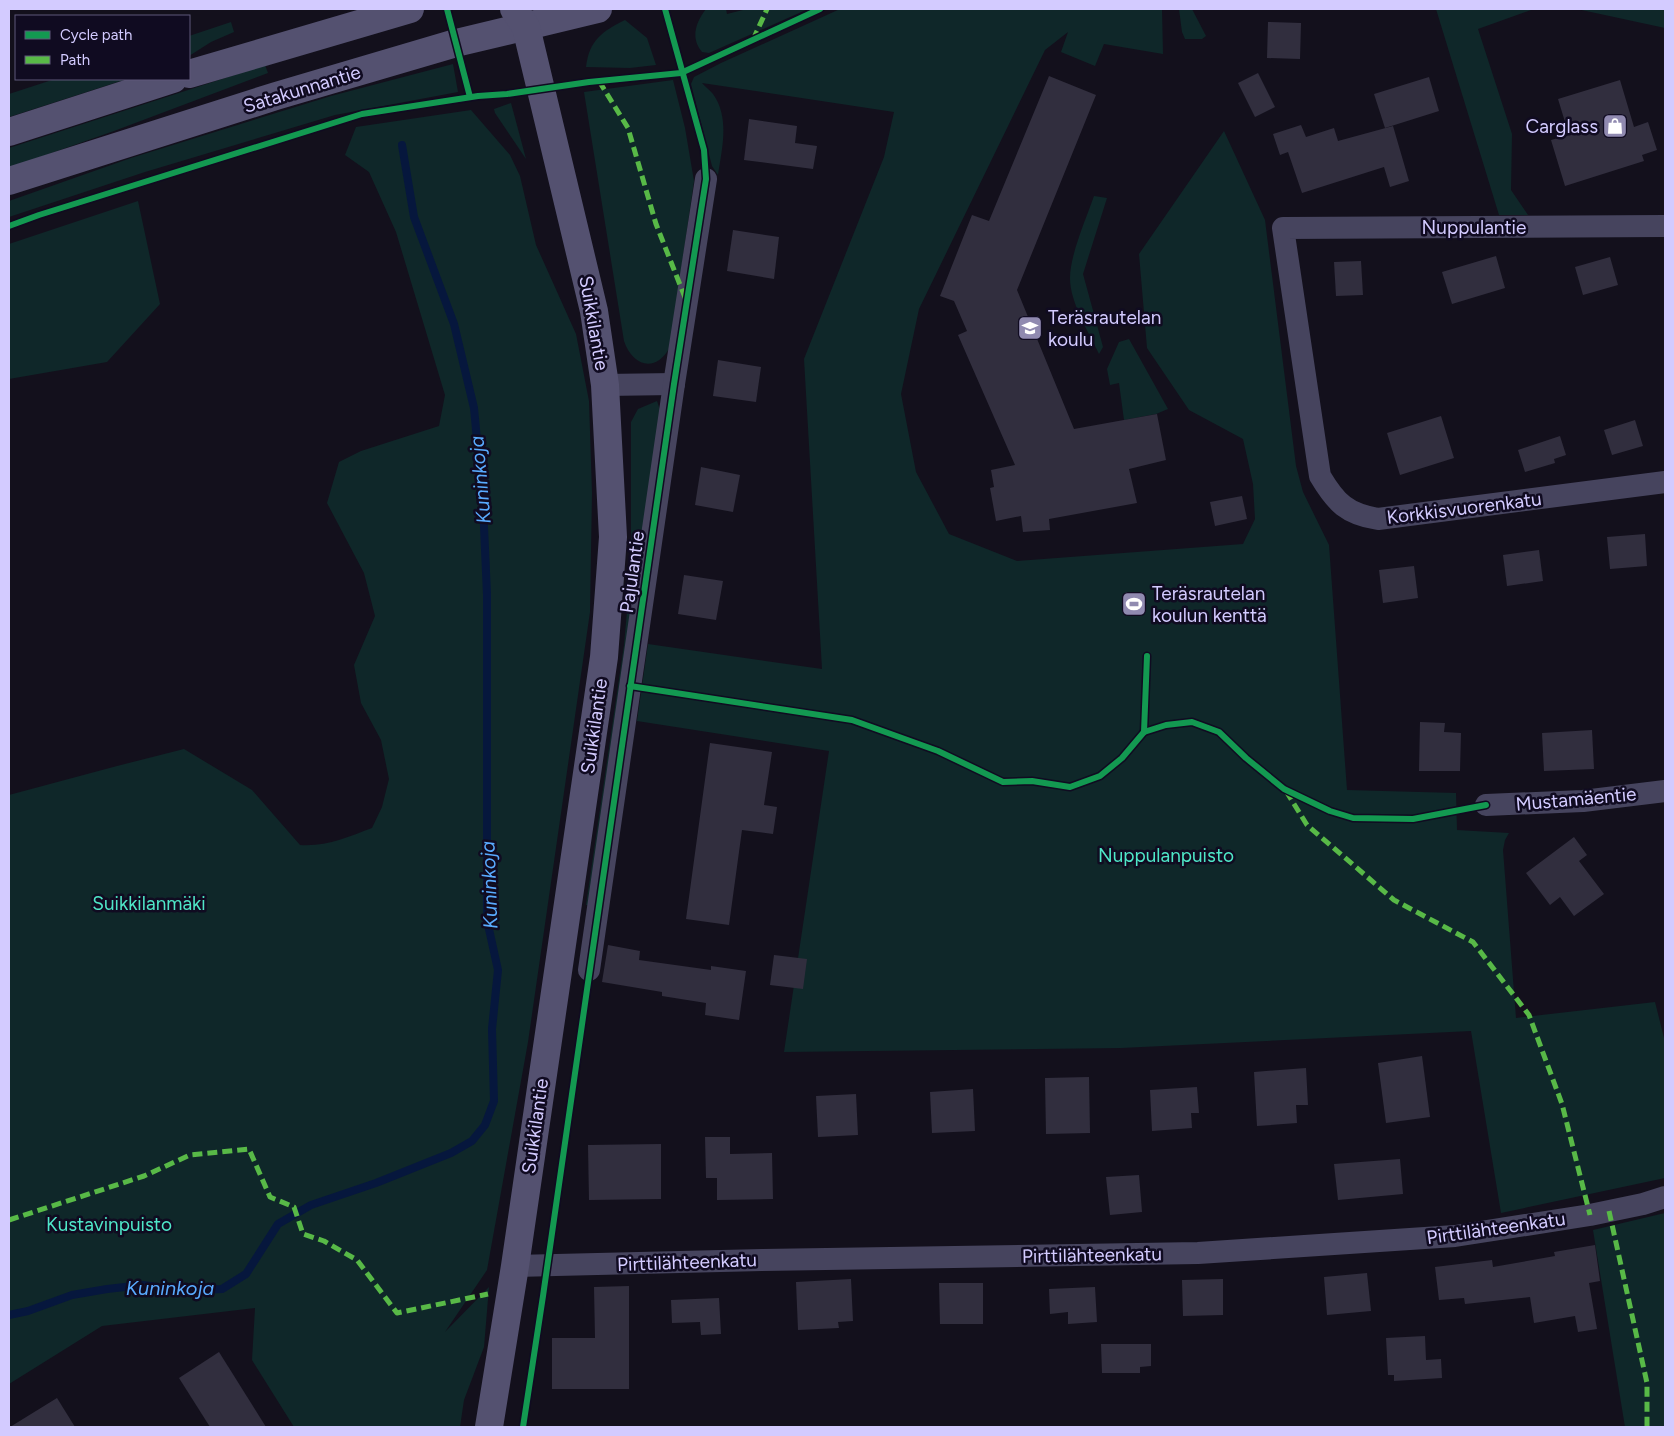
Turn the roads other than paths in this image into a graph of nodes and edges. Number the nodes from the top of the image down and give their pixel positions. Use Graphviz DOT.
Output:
graph roads {
  1 [pos="410,9"];
  2 [pos="598,9"];
  3 [pos="524,15"];
  4 [pos="190,74"];
  5 [pos="170,80"];
  6 [pos="9,132"];
  7 [pos="706,179"];
  8 [pos="9,181"];
  9 [pos="1665,226"];
  10 [pos="1283,228"];
  11 [pos="605,384"];
  12 [pos="674,384"];
  13 [pos="1665,482"];
  14 [pos="1665,791"];
  15 [pos="1486,805"];
  16 [pos="589,970"];
  17 [pos="1665,1197"];
  18 [pos="515,1266"];
  19 [pos="489,1427"];
  1 -- 4 [label="main road"];
  2 -- 3 [label="main road, Satakunnantie"];
  3 -- 8 [label="main road, Satakunnantie"];
  3 -- 11 [label="main road, Suikkilantie"];
  5 -- 6 [label="main road"];
  7 -- 12 [label="street, Pajulantie"];
  9 -- 10 [label="street, Nuppulantie"];
  10 -- 13 [label="street, Korkkisvuorenkatu"];
  11 -- 12 [label="street"];
  11 -- 18 [label="main road, Suikkilantie"];
  12 -- 16 [label="street, Pajulantie"];
  14 -- 15 [label="street, Mustamäentie"];
  17 -- 18 [label="street, Pirttilähteenkatu"];
  18 -- 19 [label="main road, Suikkilantie"];
}
